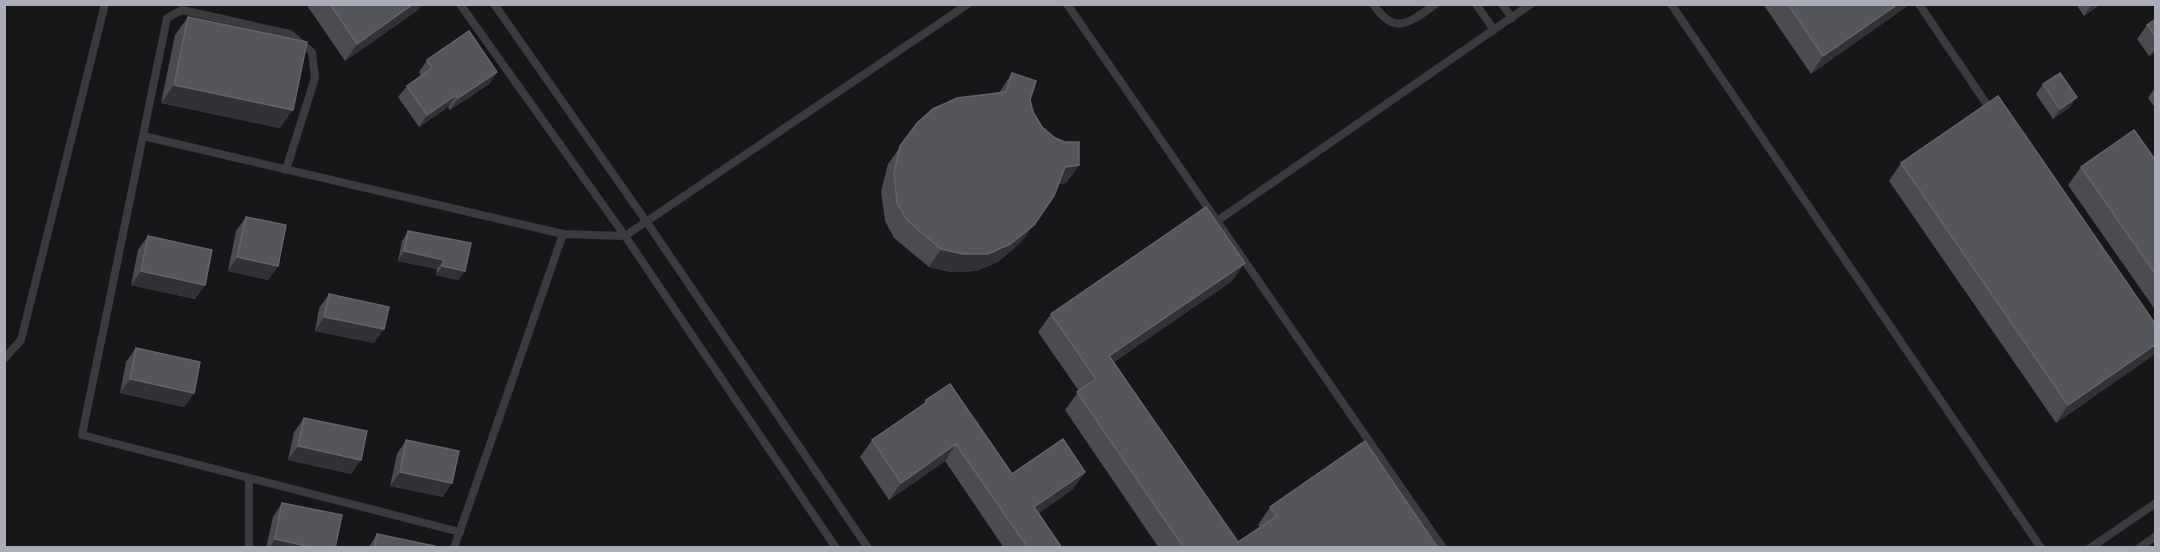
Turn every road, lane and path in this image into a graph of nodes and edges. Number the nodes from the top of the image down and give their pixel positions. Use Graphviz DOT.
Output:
graph roads {
  1 [pos="105,4"];
  2 [pos="460,4"];
  3 [pos="494,4"];
  4 [pos="968,4"];
  5 [pos="1067,4"];
  6 [pos="1373,4"];
  7 [pos="1436,4"];
  8 [pos="1476,4"];
  9 [pos="1502,4"];
  10 [pos="1531,4"];
  11 [pos="1671,4"];
  12 [pos="1918,4"];
  13 [pos="1512,18"];
  14 [pos="1494,30"];
  15 [pos="1998,120"];
  16 [pos="143,136"];
  17 [pos="286,170"];
  18 [pos="646,221"];
  19 [pos="1217,221"];
  20 [pos="563,234"];
  21 [pos="625,236"];
  22 [pos="4,359"];
  23 [pos="249,478"];
  24 [pos="2156,503"];
  25 [pos="460,532"];
  26 [pos="2156,536"];
  27 [pos="249,548"];
  28 [pos="454,548"];
  29 [pos="836,548"];
  30 [pos="868,548"];
  31 [pos="1443,548"];
  32 [pos="2041,548"];
  33 [pos="2090,548"];
  34 [pos="2139,548"];
  1 -- 22 [label="lane"];
  2 -- 21 [label="lane"];
  3 -- 18 [label="lane"];
  4 -- 18 [label="lane"];
  5 -- 19 [label="lane"];
  6 -- 7 [label="lane"];
  8 -- 14 [label="lane"];
  9 -- 13 [label="lane"];
  10 -- 13 [label="lane"];
  11 -- 32 [label="lane"];
  12 -- 15 [label="lane"];
  13 -- 14 [label="lane"];
  14 -- 19 [label="lane"];
  16 -- 17 [label="lane"];
  16 -- 17 [label="lane"];
  16 -- 23 [label="lane"];
  17 -- 20 [label="lane"];
  18 -- 21 [label="lane"];
  18 -- 30 [label="lane"];
  19 -- 31 [label="lane"];
  20 -- 21 [label="lane"];
  20 -- 25 [label="lane"];
  21 -- 29 [label="lane"];
  23 -- 25 [label="lane"];
  23 -- 27 [label="lane"];
  24 -- 33 [label="lane"];
  25 -- 28 [label="lane"];
  26 -- 34 [label="lane"];
}
